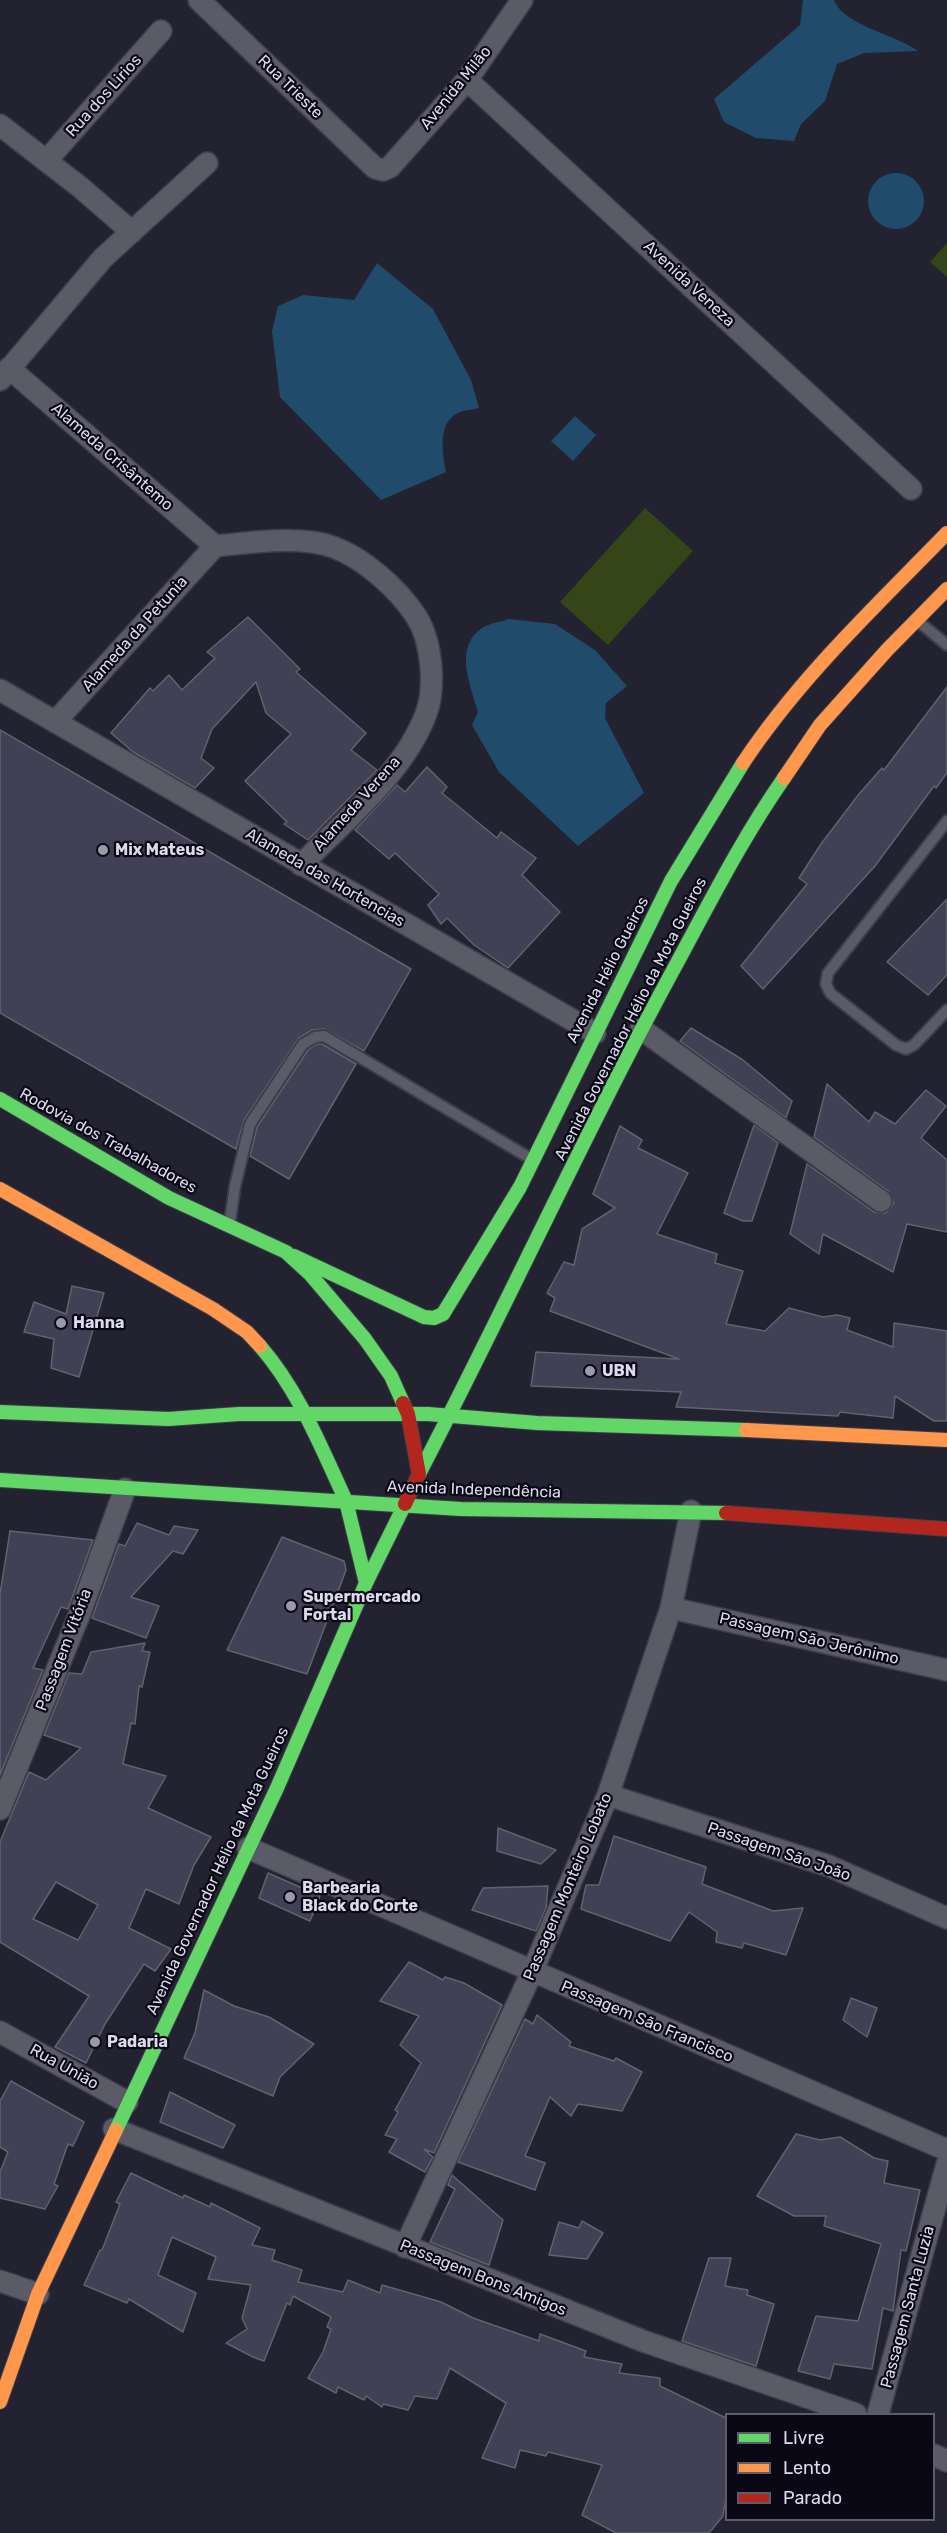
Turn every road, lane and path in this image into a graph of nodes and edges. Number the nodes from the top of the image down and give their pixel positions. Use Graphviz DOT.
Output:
graph roads {
  1 [pos="199,0"];
  2 [pos="522,0"];
  3 [pos="161,32"];
  4 [pos="467,80"];
  5 [pos="0,125"];
  6 [pos="46,161"];
  7 [pos="207,163"];
  8 [pos="383,170"];
  9 [pos="132,232"];
  10 [pos="5,374"];
  11 [pos="911,489"];
  12 [pos="947,533"];
  13 [pos="215,546"];
  14 [pos="947,589"];
  15 [pos="917,620"];
  16 [pos="947,645"];
  17 [pos="0,690"];
  18 [pos="55,722"];
  19 [pos="947,820"];
  20 [pos="301,865"];
  21 [pos="947,1010"];
  22 [pos="641,1029"];
  23 [pos="595,1033"];
  24 [pos="0,1099"];
  25 [pos="533,1160"];
  26 [pos="0,1188"];
  27 [pos="881,1202"];
  28 [pos="229,1224"];
  29 [pos="286,1252"];
  30 [pos="0,1412"];
  31 [pos="306,1414"];
  32 [pos="408,1414"];
  33 [pos="448,1415"];
  34 [pos="947,1440"];
  35 [pos="419,1474"];
  36 [pos="0,1480"];
  37 [pos="125,1489"];
  38 [pos="346,1501"];
  39 [pos="405,1504"];
  40 [pos="691,1511"];
  41 [pos="947,1529"];
  42 [pos="366,1583"];
  43 [pos="671,1608"];
  44 [pos="947,1670"];
  45 [pos="608,1795"];
  46 [pos="0,1809"];
  47 [pos="248,1848"];
  48 [pos="947,1918"];
  49 [pos="532,1972"];
  50 [pos="0,2032"];
  51 [pos="127,2102"];
  52 [pos="114,2129"];
  53 [pos="947,2150"];
  54 [pos="947,2164"];
  55 [pos="405,2247"];
  56 [pos="0,2281"];
  57 [pos="38,2294"];
  58 [pos="0,2402"];
  59 [pos="850,2413"];
  60 [pos="879,2413"];
  1 -- 8 [label="street, Rua Trieste"];
  2 -- 4 [label="street, Avenida Milão"];
  3 -- 6 [label="street, Rua dos Lirios"];
  4 -- 8 [label="street, Avenida Milão"];
  4 -- 11 [label="street, Avenida Veneza"];
  5 -- 6 [label="street"];
  6 -- 9 [label="street"];
  7 -- 9 [label="street"];
  9 -- 10 [label="street"];
  10 -- 13 [label="street, Alameda Crisântemo"];
  12 -- 23 [label="main road, Avenida Hélio Gueiros"];
  13 -- 18 [label="street, Alameda da Petunia"];
  13 -- 20 [label="street, Alameda Verena"];
  14 -- 15 [label="main road, Avenida Governador Hélio da Mota Gueiros"];
  15 -- 16 [label="lane"];
  15 -- 22 [label="main road, Avenida Governador Hélio da Mota Gueiros"];
  17 -- 18 [label="street, Alameda das Hortencias"];
  18 -- 20 [label="street, Alameda das Hortencias"];
  19 -- 21 [label="lane"];
  20 -- 23 [label="street, Alameda das Hortencias"];
  22 -- 27 [label="street"];
  22 -- 33 [label="main road, Avenida Governador Hélio da Mota Gueiros"];
  23 -- 25 [label="main road, Avenida Hélio Gueiros"];
  24 -- 28 [label="main road, Rodovia dos Trabalhadores"];
  25 -- 28 [label="lane"];
  25 -- 29 [label="main road, Avenida Hélio Gueiros"];
  26 -- 31 [label="main road"];
  28 -- 29 [label="main road, Rodovia dos Trabalhadores"];
  29 -- 32 [label="main road, Rodovia dos Trabalhadores"];
  30 -- 31 [label="main road"];
  31 -- 32 [label="main road"];
  31 -- 38 [label="main road"];
  32 -- 33 [label="main road"];
  32 -- 35 [label="main road, Rodovia dos Trabalhadores"];
  33 -- 34 [label="main road"];
  33 -- 35 [label="main road, Avenida Governador Hélio da Mota Gueiros"];
  35 -- 39 [label="main road, Avenida Governador Hélio da Mota Gueiros"];
  36 -- 37 [label="main road, Avenida Independência"];
  37 -- 38 [label="main road, Avenida Independência"];
  37 -- 46 [label="street, Passagem Vitória"];
  38 -- 39 [label="main road, Avenida Independência"];
  38 -- 42 [label="main road"];
  39 -- 40 [label="main road, Avenida Independência"];
  39 -- 42 [label="main road"];
  40 -- 41 [label="main road, Avenida Independência"];
  40 -- 43 [label="street, Passagem Monteiro Lobato"];
  42 -- 47 [label="main road, Avenida Governador Hélio da Mota Gueiros"];
  43 -- 44 [label="street, Passagem São Jerônimo"];
  43 -- 45 [label="street, Passagem Monteiro Lobato"];
  45 -- 48 [label="street, Passagem São João"];
  45 -- 49 [label="street, Passagem Monteiro Lobato"];
  47 -- 49 [label="street, Passagem São Francisco"];
  47 -- 51 [label="main road, Avenida Governador Hélio da Mota Gueiros"];
  49 -- 53 [label="street, Passagem São Francisco"];
  49 -- 55 [label="street, Passagem Monteiro Lobato"];
  50 -- 51 [label="street, Rua União"];
  51 -- 52 [label="main road, Avenida Governador Hélio da Mota Gueiros"];
  52 -- 55 [label="street, Passagem Bons Amigos"];
  52 -- 57 [label="main road, Avenida Governador Hélio da Mota Gueiros"];
  54 -- 60 [label="street, Passagem Santa Luzia"];
  55 -- 59 [label="street, Passagem Bons Amigos"];
  56 -- 57 [label="street"];
  57 -- 58 [label="main road, Avenida Governador Hélio da Mota Gueiros"];
}
